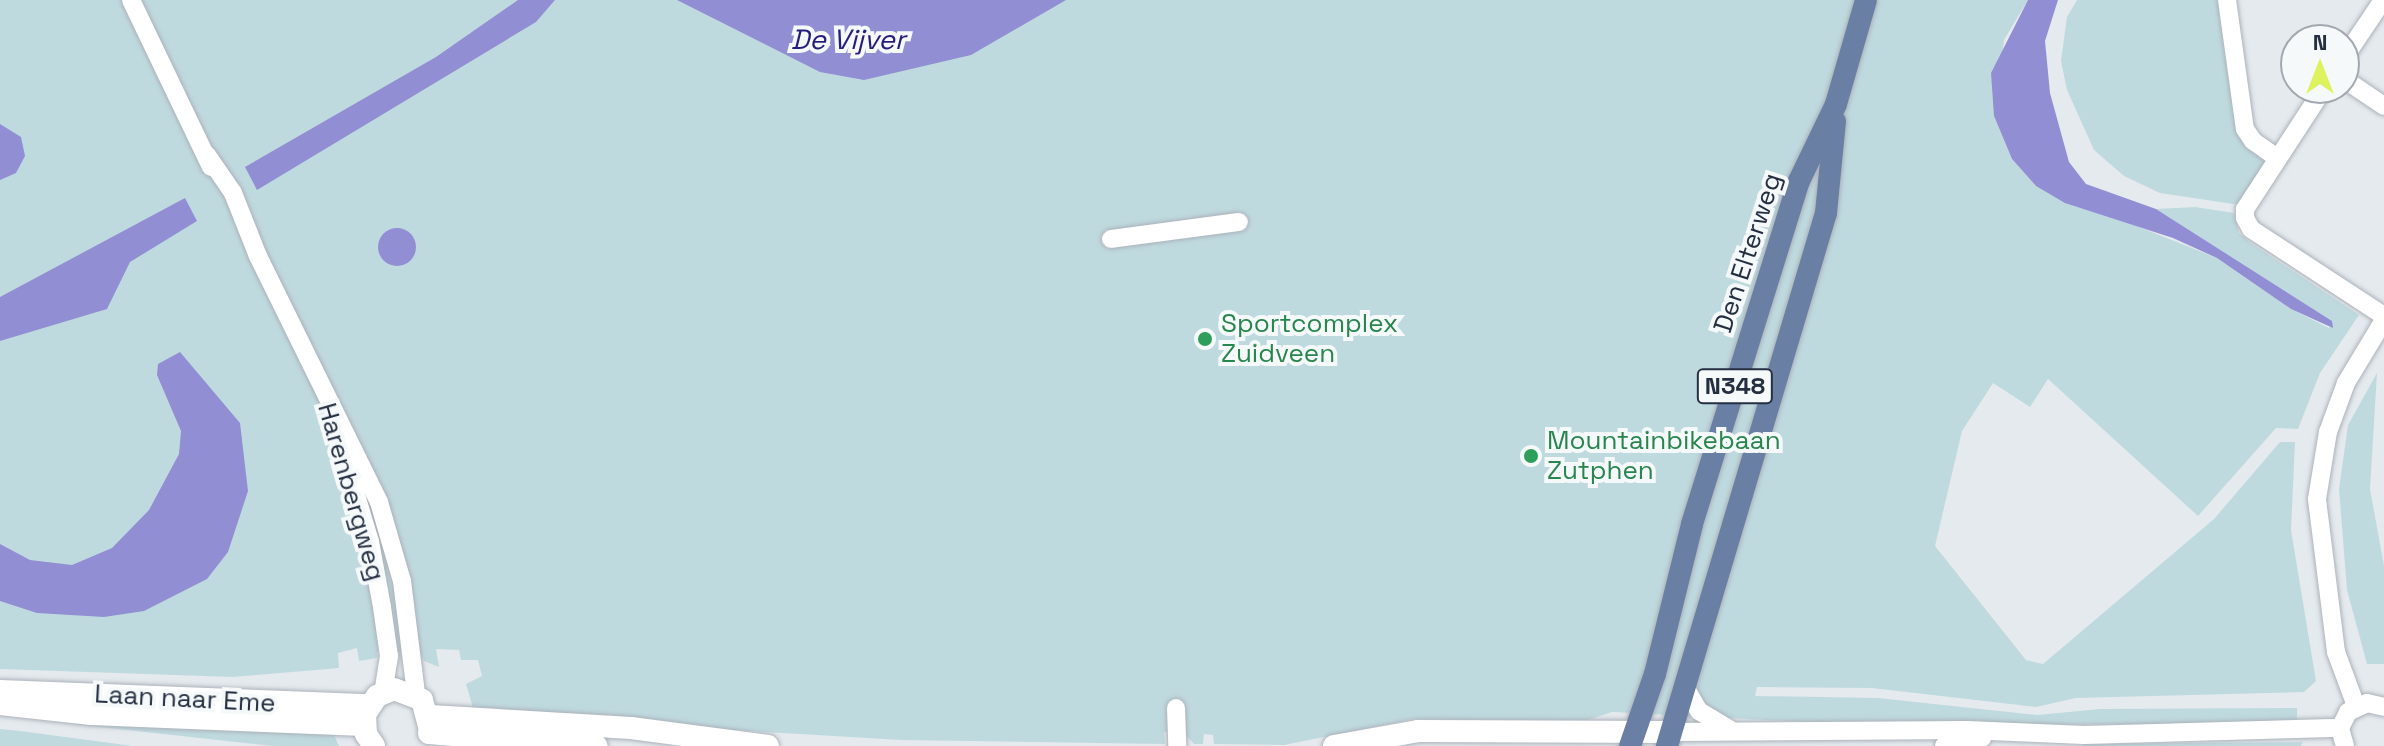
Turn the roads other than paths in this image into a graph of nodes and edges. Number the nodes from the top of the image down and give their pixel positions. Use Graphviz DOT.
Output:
graph roads {
  1 [pos="131,0"];
  2 [pos="1866,0"];
  3 [pos="2227,0"];
  4 [pos="2383,0"];
  5 [pos="2360,34"];
  6 [pos="2360,90"];
  7 [pos="1836,104"];
  8 [pos="2313,104"];
  9 [pos="2384,106"];
  10 [pos="2277,158"];
  11 [pos="1239,222"];
  12 [pos="1111,239"];
  13 [pos="2384,318"];
  14 [pos="322,387"];
  15 [pos="1685,687"];
  16 [pos="0,691"];
  17 [pos="416,694"];
  18 [pos="0,704"];
  19 [pos="2356,706"];
  20 [pos="372,707"];
  21 [pos="2384,707"];
  22 [pos="1176,708"];
  23 [pos="427,732"];
  24 [pos="1741,734"];
  25 [pos="1992,735"];
  26 [pos="2343,737"];
  27 [pos="1632,739"];
  28 [pos="1669,739"];
  29 [pos="374,746"];
  30 [pos="596,746"];
  31 [pos="768,746"];
  32 [pos="1177,746"];
  33 [pos="1334,746"];
  34 [pos="1944,746"];
  1 -- 14 [label="street, Harenbergweg"];
  2 -- 7 [label="main road, Den Elterweg / N348"];
  3 -- 10 [label="street"];
  4 -- 5 [label="street"];
  6 -- 9 [label="street"];
  7 -- 15 [label="main road, Den Elterweg / N348"];
  7 -- 27 [label="main road, Den Elterweg / N348"];
  8 -- 10 [label="street"];
  10 -- 13 [label="street"];
  11 -- 12 [label="street"];
  13 -- 19 [label="street"];
  14 -- 17 [label="street, Harenbergweg"];
  14 -- 20 [label="street, Harenbergweg"];
  15 -- 24 [label="street"];
  15 -- 28 [label="main road, Den Elterweg / N348"];
  16 -- 20 [label="street, Laan naar Eme"];
  17 -- 20 [label="street"];
  17 -- 23 [label="street"];
  18 -- 20 [label="street, Laan naar Eme"];
  19 -- 21 [label="street"];
  19 -- 26 [label="street"];
  20 -- 29 [label="street"];
  22 -- 32 [label="street"];
  23 -- 30 [label="street"];
  23 -- 31 [label="street"];
  24 -- 25 [label="street"];
  24 -- 28 [label="street"];
  25 -- 26 [label="street"];
  25 -- 34 [label="street"];
  27 -- 28 [label="street"];
  27 -- 33 [label="street"];
}
